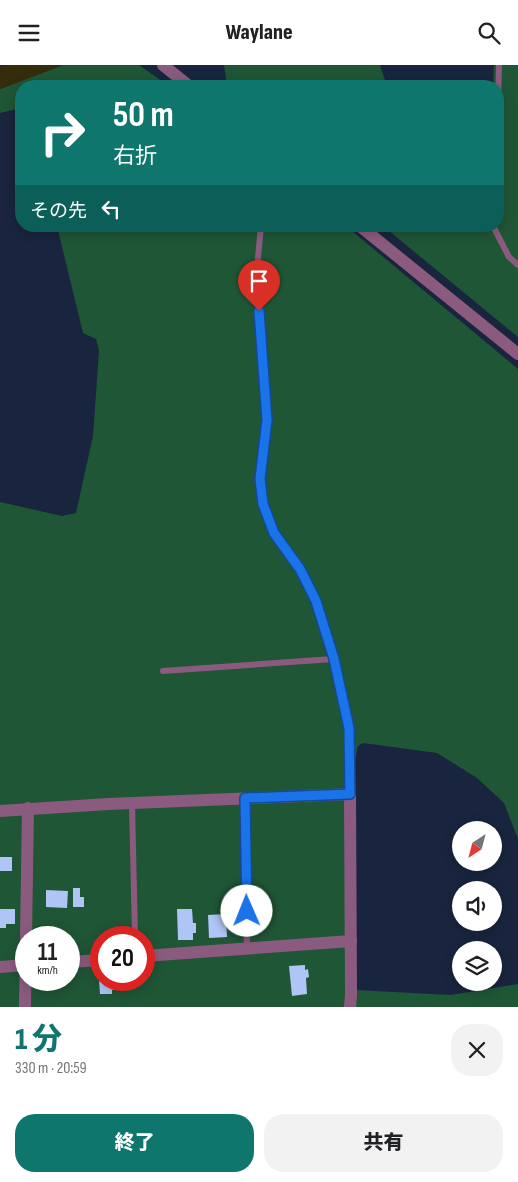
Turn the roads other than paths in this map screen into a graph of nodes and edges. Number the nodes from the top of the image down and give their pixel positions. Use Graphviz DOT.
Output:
graph roads {
  1 [pos="163,65"];
  2 [pos="499,65"];
  3 [pos="182,80"];
  4 [pos="499,80"];
  5 [pos="260,232"];
  6 [pos="367,232"];
  7 [pos="496,232"];
  8 [pos="518,265"];
  9 [pos="518,354"];
  10 [pos="334,659"];
  11 [pos="163,671"];
  12 [pos="350,794"];
  13 [pos="245,798"];
  14 [pos="132,803"];
  15 [pos="28,808"];
  16 [pos="0,811"];
  17 [pos="26,926"];
  18 [pos="135,926"];
  19 [pos="351,941"];
  20 [pos="247,949"];
  21 [pos="155,955"];
  22 [pos="15,966"];
  23 [pos="0,967"];
  24 [pos="25,991"];
  25 [pos="25,1007"];
  26 [pos="350,1007"];
  1 -- 3 [label="street"];
  2 -- 4 [label="lane"];
  5 -- 10 [label="lane"];
  6 -- 9 [label="street"];
  7 -- 8 [label="lane"];
  10 -- 11 [label="lane"];
  10 -- 12 [label="lane"];
  12 -- 13 [label="street"];
  12 -- 19 [label="street"];
  13 -- 14 [label="street"];
  13 -- 20 [label="lane"];
  14 -- 15 [label="street"];
  14 -- 18 [label="lane"];
  15 -- 16 [label="street"];
  15 -- 17 [label="street"];
  19 -- 20 [label="street"];
  19 -- 26 [label="street"];
  20 -- 21 [label="street"];
  22 -- 23 [label="street"];
  24 -- 25 [label="street"];
}
